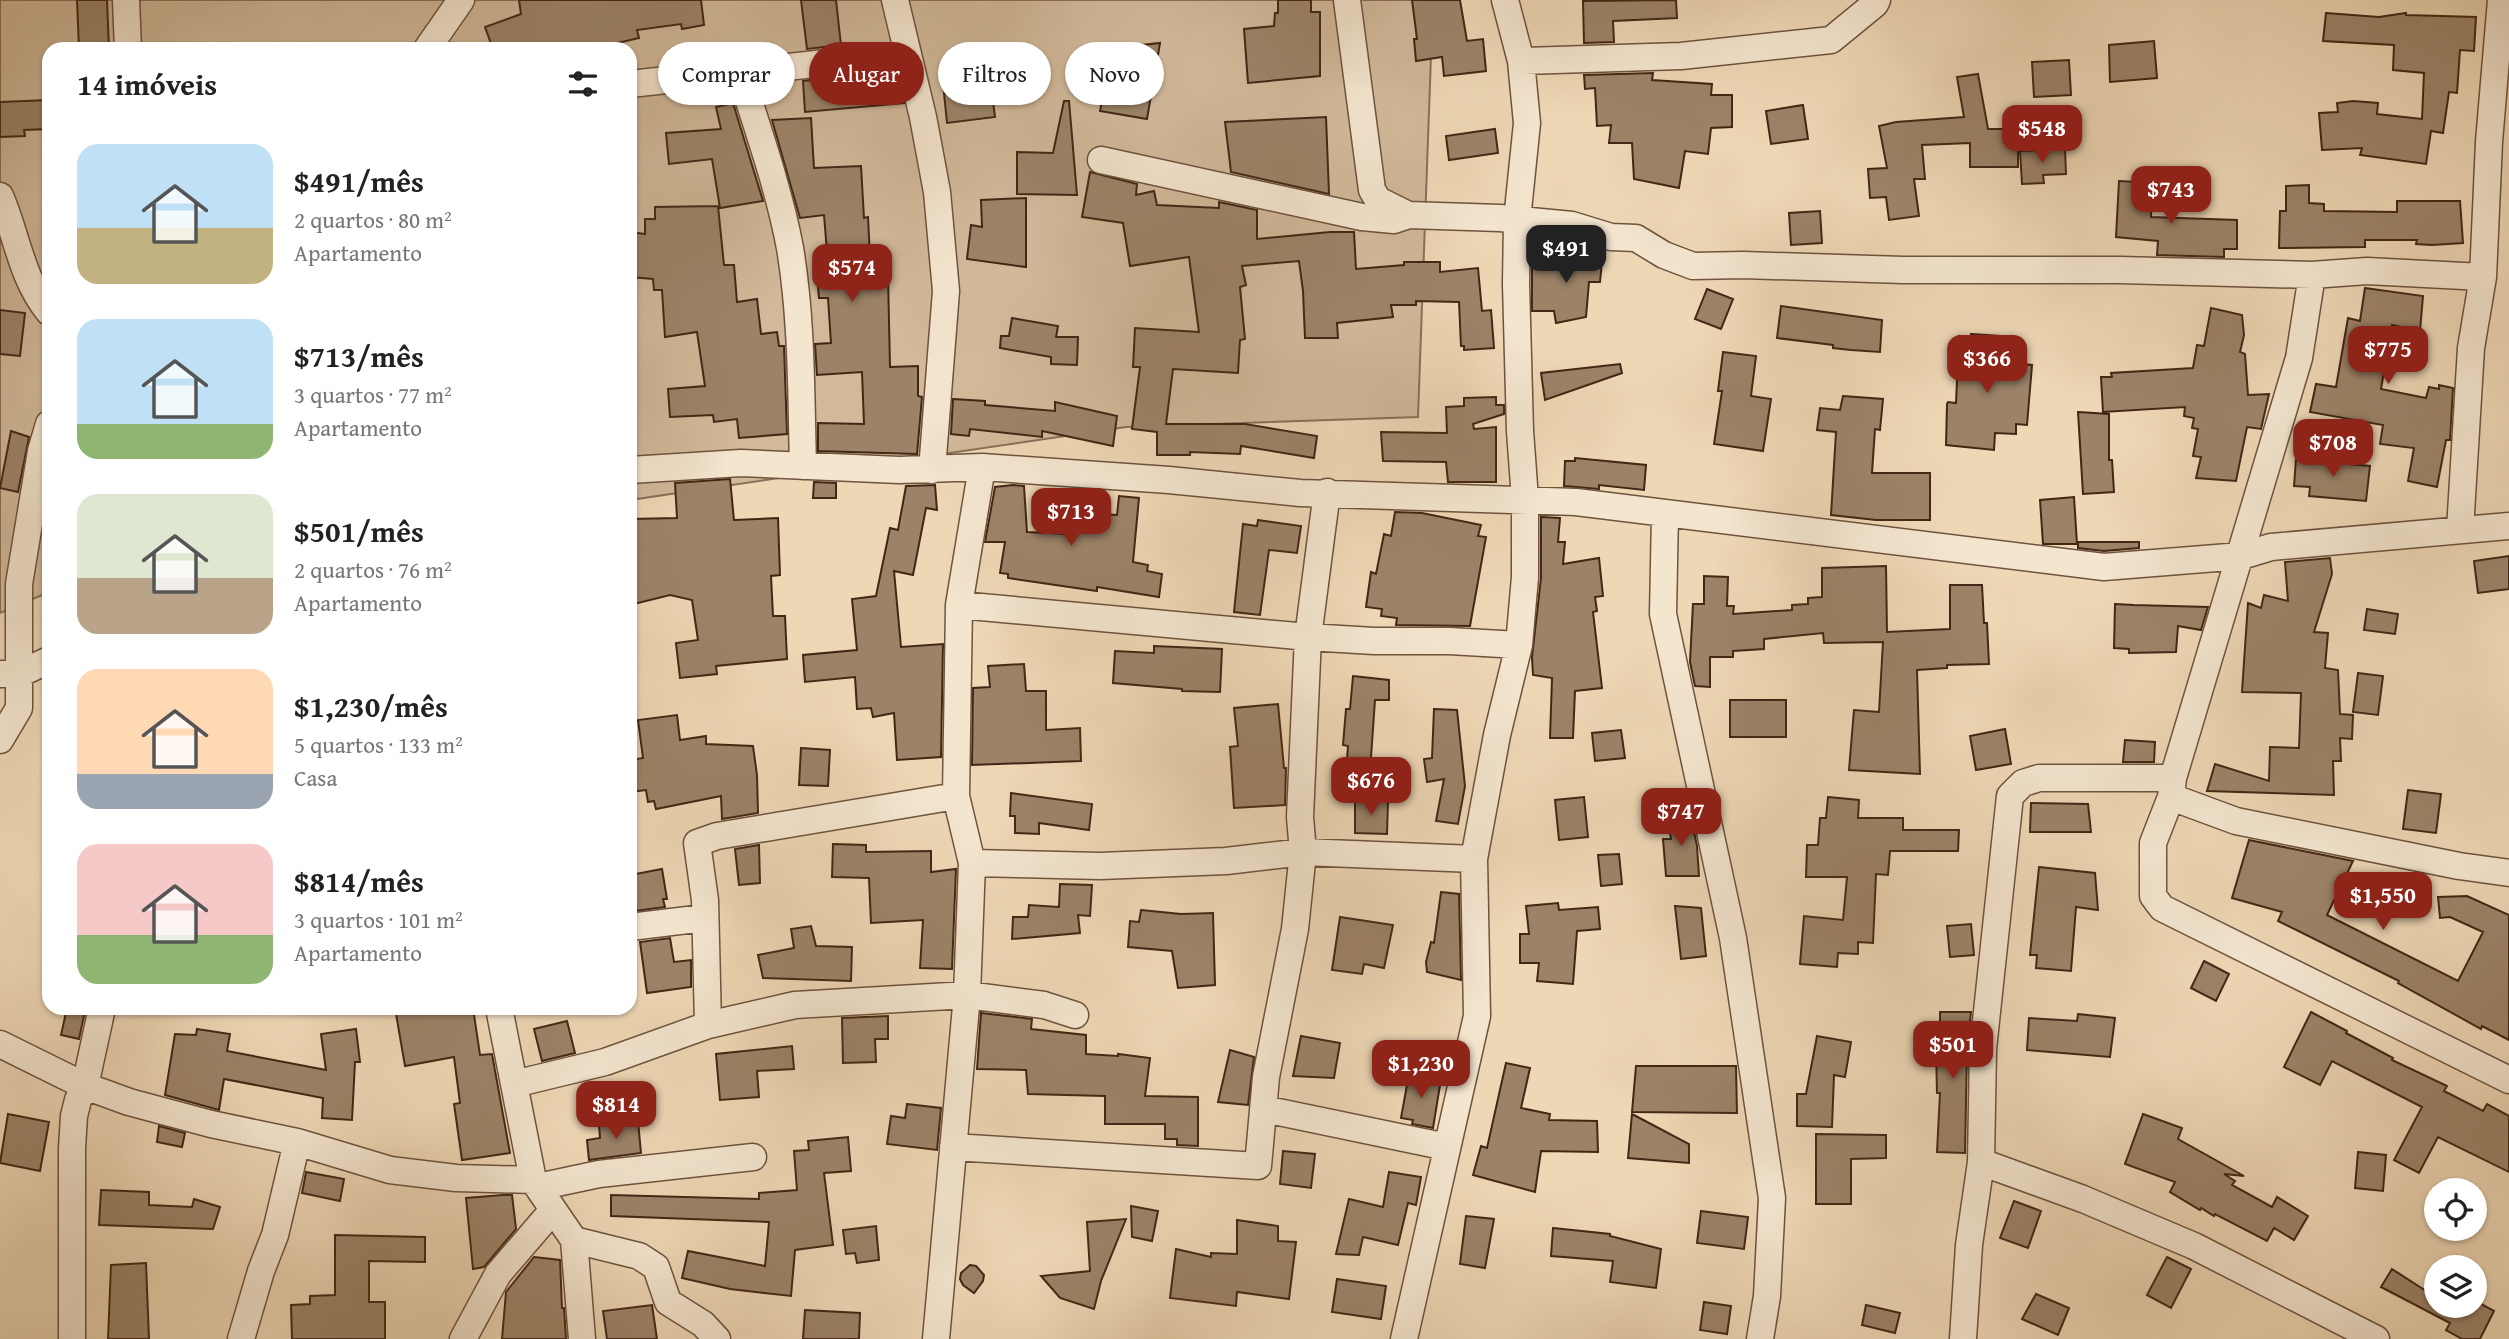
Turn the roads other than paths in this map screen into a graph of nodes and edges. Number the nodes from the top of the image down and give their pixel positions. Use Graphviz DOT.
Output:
graph roads {
  1 [pos="126,0"];
  2 [pos="461,0"];
  3 [pos="895,0"];
  4 [pos="1347,0"];
  5 [pos="1505,0"];
  6 [pos="1877,0"];
  7 [pos="2501,0"];
  8 [pos="128,42"];
  9 [pos="432,42"];
  10 [pos="905,42"];
  11 [pos="1521,61"];
  12 [pos="658,81"];
  13 [pos="637,83"];
  14 [pos="750,105"];
  15 [pos="919,105"];
  16 [pos="1101,160"];
  17 [pos="1371,190"];
  18 [pos="0,196"];
  19 [pos="1408,215"];
  20 [pos="1362,216"];
  21 [pos="1517,220"];
  22 [pos="12,270"];
  23 [pos="2312,275"];
  24 [pos="2483,277"];
  25 [pos="42,304"];
  26 [pos="42,448"];
  27 [pos="803,466"];
  28 [pos="982,467"];
  29 [pos="637,470"];
  30 [pos="932,470"];
  31 [pos="1327,492"];
  32 [pos="1525,499"];
  33 [pos="1665,513"];
  34 [pos="2509,526"];
  35 [pos="2460,530"];
  36 [pos="2241,556"];
  37 [pos="959,606"];
  38 [pos="1308,637"];
  39 [pos="1519,645"];
  40 [pos="42,663"];
  41 [pos="10,674"];
  42 [pos="0,740"];
  43 [pos="2172,787"];
  44 [pos="956,796"];
  45 [pos="1303,852"];
  46 [pos="1474,859"];
  47 [pos="972,863"];
  48 [pos="2509,873"];
  49 [pos="704,918"];
  50 [pos="637,926"];
  51 [pos="967,995"];
  52 [pos="100,1015"];
  53 [pos="500,1015"];
  54 [pos="1075,1015"];
  55 [pos="708,1024"];
  56 [pos="0,1044"];
  57 [pos="2509,1080"];
  58 [pos="514,1084"];
  59 [pos="85,1086"];
  60 [pos="1264,1110"];
  61 [pos="297,1142"];
  62 [pos="953,1147"];
  63 [pos="1447,1147"];
  64 [pos="753,1157"];
  65 [pos="1981,1162"];
  66 [pos="536,1184"];
  67 [pos="553,1210"];
  68 [pos="574,1240"];
  69 [pos="1761,1338"];
  70 [pos="72,1339"];
  71 [pos="241,1339"];
  72 [pos="463,1339"];
  73 [pos="582,1339"];
  74 [pos="717,1339"];
  75 [pos="936,1339"];
  76 [pos="1404,1339"];
  77 [pos="1963,1339"];
  78 [pos="2376,1339"];
  1 -- 8 [label="street"];
  2 -- 9 [label="street"];
  3 -- 10 [label="street"];
  4 -- 17 [label="street"];
  5 -- 11 [label="street"];
  6 -- 11 [label="street"];
  7 -- 24 [label="street"];
  11 -- 21 [label="street"];
  12 -- 13 [label="street"];
  14 -- 27 [label="street"];
  15 -- 30 [label="street"];
  16 -- 20 [label="street"];
  17 -- 19 [label="street"];
  17 -- 20 [label="street"];
  18 -- 22 [label="street"];
  19 -- 20 [label="street"];
  19 -- 21 [label="street"];
  21 -- 23 [label="street"];
  21 -- 32 [label="street"];
  22 -- 25 [label="street"];
  23 -- 24 [label="street"];
  23 -- 36 [label="street"];
  24 -- 35 [label="street"];
  26 -- 41 [label="street"];
  27 -- 29 [label="street"];
  27 -- 30 [label="street"];
  28 -- 30 [label="street"];
  28 -- 31 [label="street"];
  28 -- 37 [label="street"];
  31 -- 32 [label="street"];
  31 -- 38 [label="street"];
  32 -- 33 [label="street"];
  32 -- 39 [label="street"];
  33 -- 36 [label="street"];
  33 -- 69 [label="street"];
  34 -- 35 [label="street"];
  35 -- 36 [label="street"];
  36 -- 43 [label="street"];
  37 -- 38 [label="street"];
  37 -- 44 [label="street"];
  38 -- 39 [label="street"];
  38 -- 45 [label="street"];
  39 -- 46 [label="street"];
  40 -- 41 [label="street"];
  41 -- 42 [label="street"];
  43 -- 48 [label="street"];
  43 -- 57 [label="street"];
  43 -- 65 [label="street"];
  44 -- 47 [label="street"];
  44 -- 49 [label="street"];
  45 -- 46 [label="street"];
  45 -- 47 [label="street"];
  45 -- 60 [label="street"];
  46 -- 63 [label="street"];
  47 -- 51 [label="street"];
  49 -- 50 [label="street"];
  49 -- 55 [label="street"];
  51 -- 54 [label="street"];
  51 -- 55 [label="street"];
  51 -- 62 [label="street"];
  52 -- 59 [label="street"];
  53 -- 58 [label="street"];
  55 -- 58 [label="street"];
  56 -- 59 [label="street"];
  58 -- 66 [label="street"];
  59 -- 61 [label="street"];
  59 -- 70 [label="street"];
  60 -- 62 [label="street"];
  60 -- 63 [label="street"];
  61 -- 66 [label="street"];
  61 -- 71 [label="street"];
  62 -- 75 [label="street"];
  63 -- 76 [label="street"];
  64 -- 66 [label="street"];
  65 -- 77 [label="street"];
  65 -- 78 [label="street"];
  66 -- 67 [label="street"];
  67 -- 68 [label="street"];
  67 -- 72 [label="street"];
  68 -- 73 [label="street"];
  68 -- 74 [label="street"];
}
